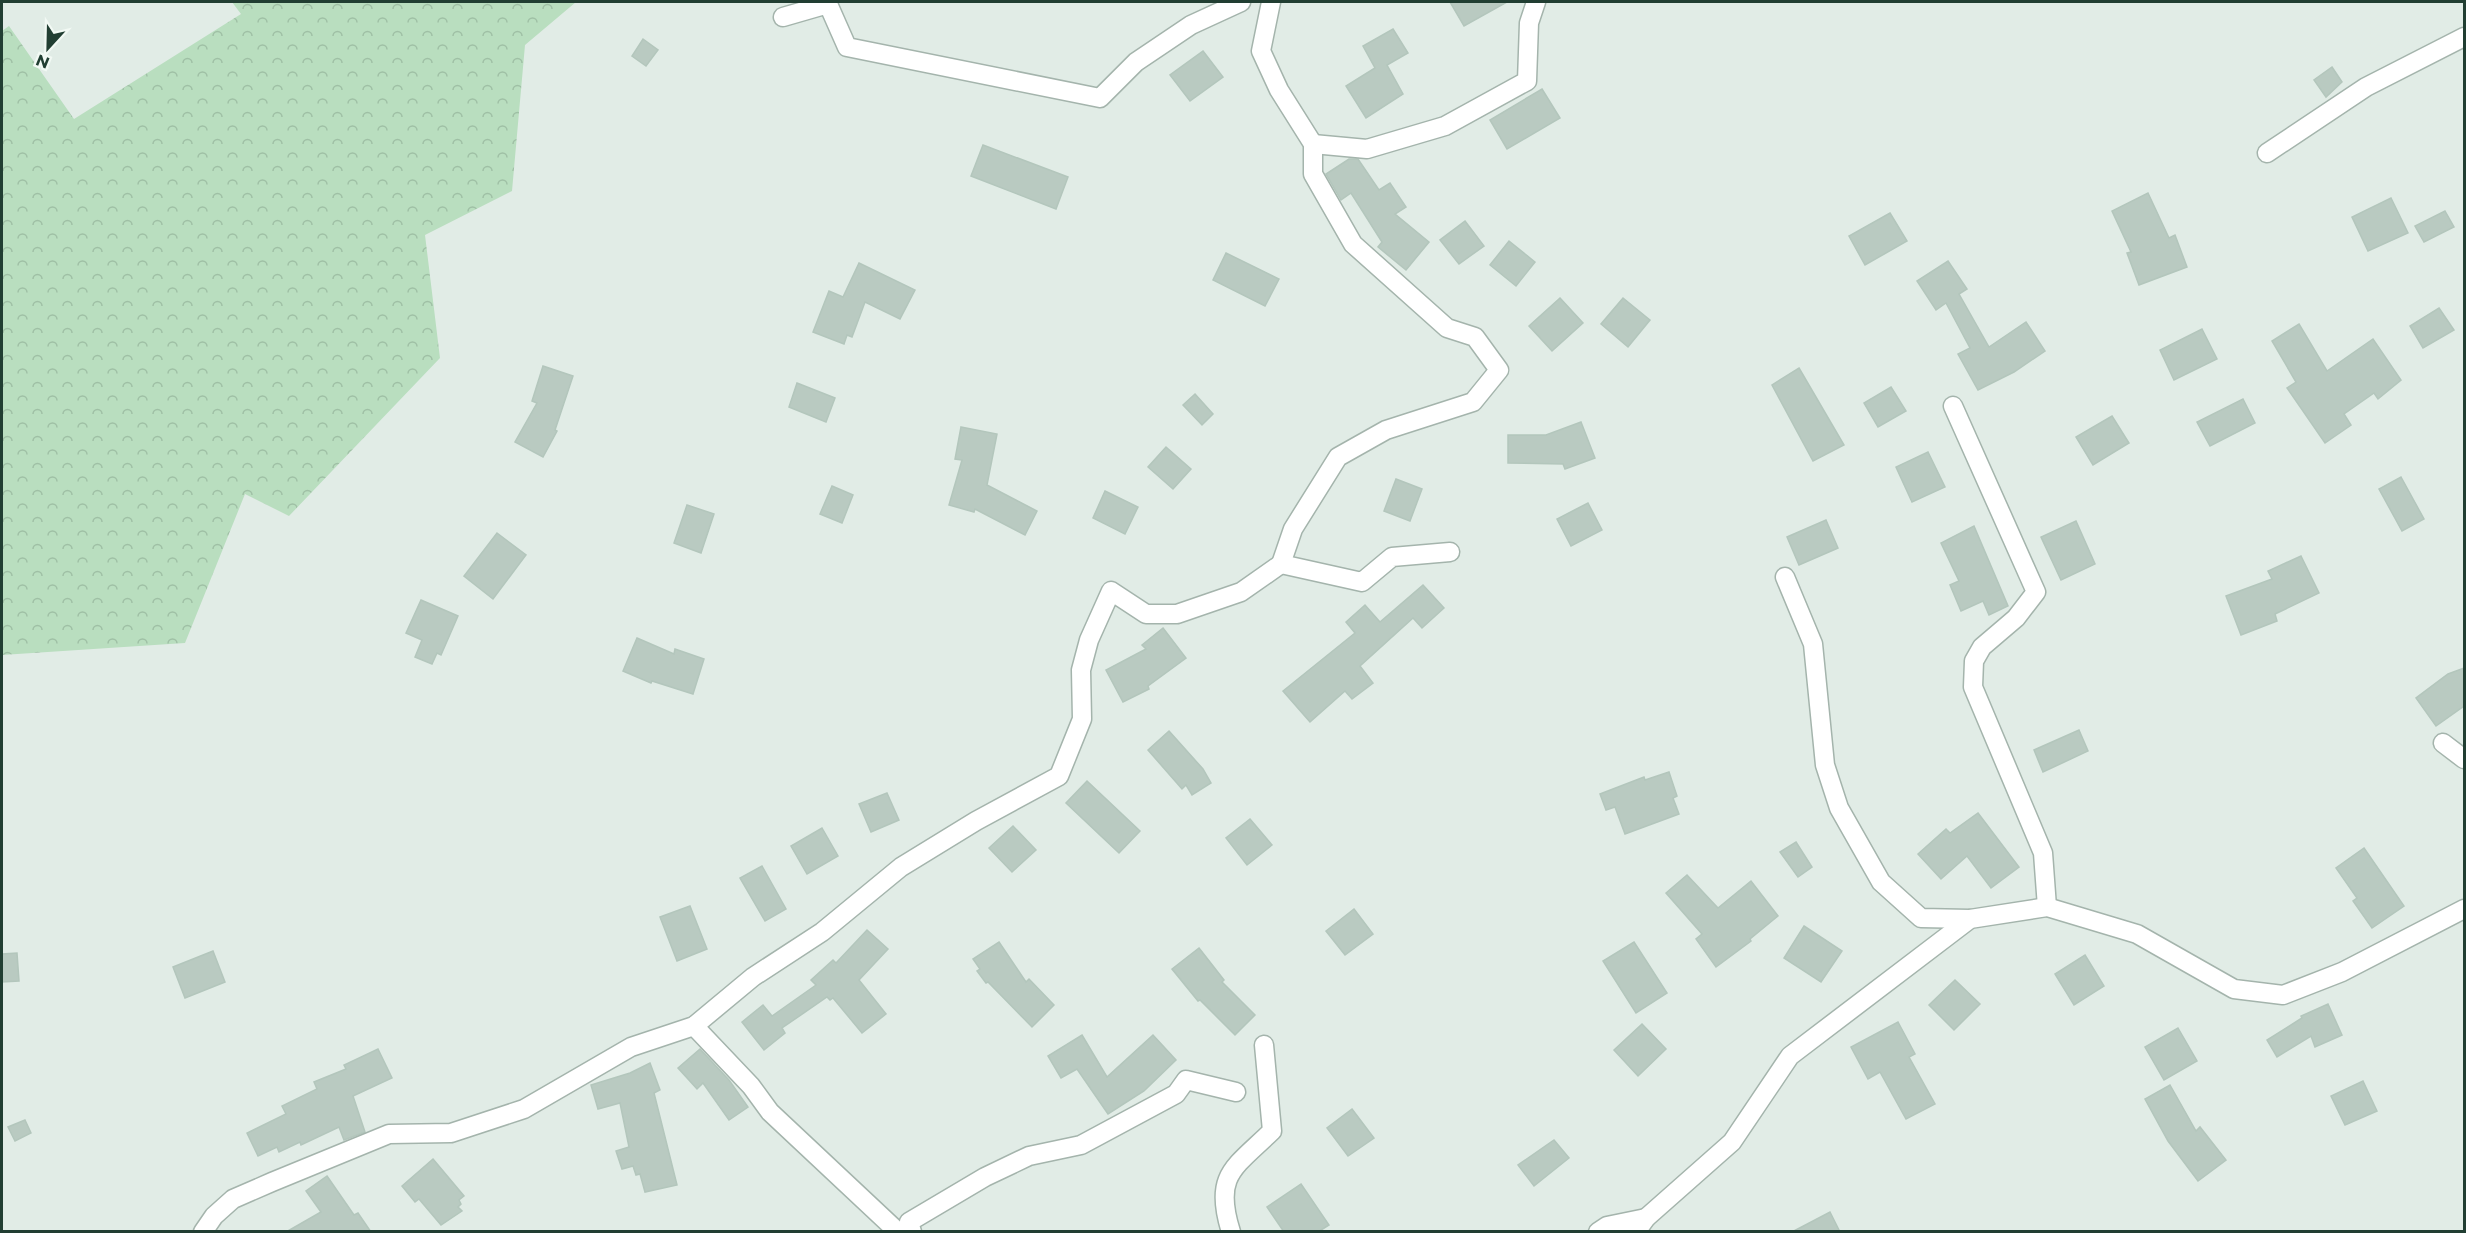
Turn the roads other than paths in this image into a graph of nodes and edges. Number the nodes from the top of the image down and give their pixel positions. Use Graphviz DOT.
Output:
graph roads {
  1 [pos="1241,2"];
  2 [pos="1271,2"];
  3 [pos="1536,2"];
  4 [pos="783,17"];
  5 [pos="2464,36"];
  6 [pos="1313,144"];
  7 [pos="2267,153"];
  8 [pos="1953,406"];
  9 [pos="1450,552"];
  10 [pos="1281,564"];
  11 [pos="1785,577"];
  12 [pos="2443,744"];
  13 [pos="2464,759"];
  14 [pos="2047,907"];
  15 [pos="2464,909"];
  16 [pos="1970,920"];
  17 [pos="694,1026"];
  18 [pos="1264,1045"];
  19 [pos="1236,1092"];
  20 [pos="1641,1225"];
  21 [pos="203,1232"];
  22 [pos="898,1232"];
  23 [pos="912,1232"];
  24 [pos="1232,1232"];
  25 [pos="1598,1232"];
  1 -- 4 [label="street"];
  2 -- 6 [label="street"];
  3 -- 6 [label="street"];
  5 -- 7 [label="street"];
  6 -- 10 [label="street"];
  8 -- 14 [label="street"];
  9 -- 10 [label="street"];
  10 -- 17 [label="street"];
  11 -- 16 [label="street"];
  12 -- 13 [label="street"];
  14 -- 15 [label="street"];
  14 -- 16 [label="street"];
  16 -- 20 [label="street"];
  17 -- 21 [label="street"];
  17 -- 22 [label="street"];
  18 -- 24 [label="street"];
  19 -- 23 [label="street"];
  20 -- 25 [label="street"];
}
